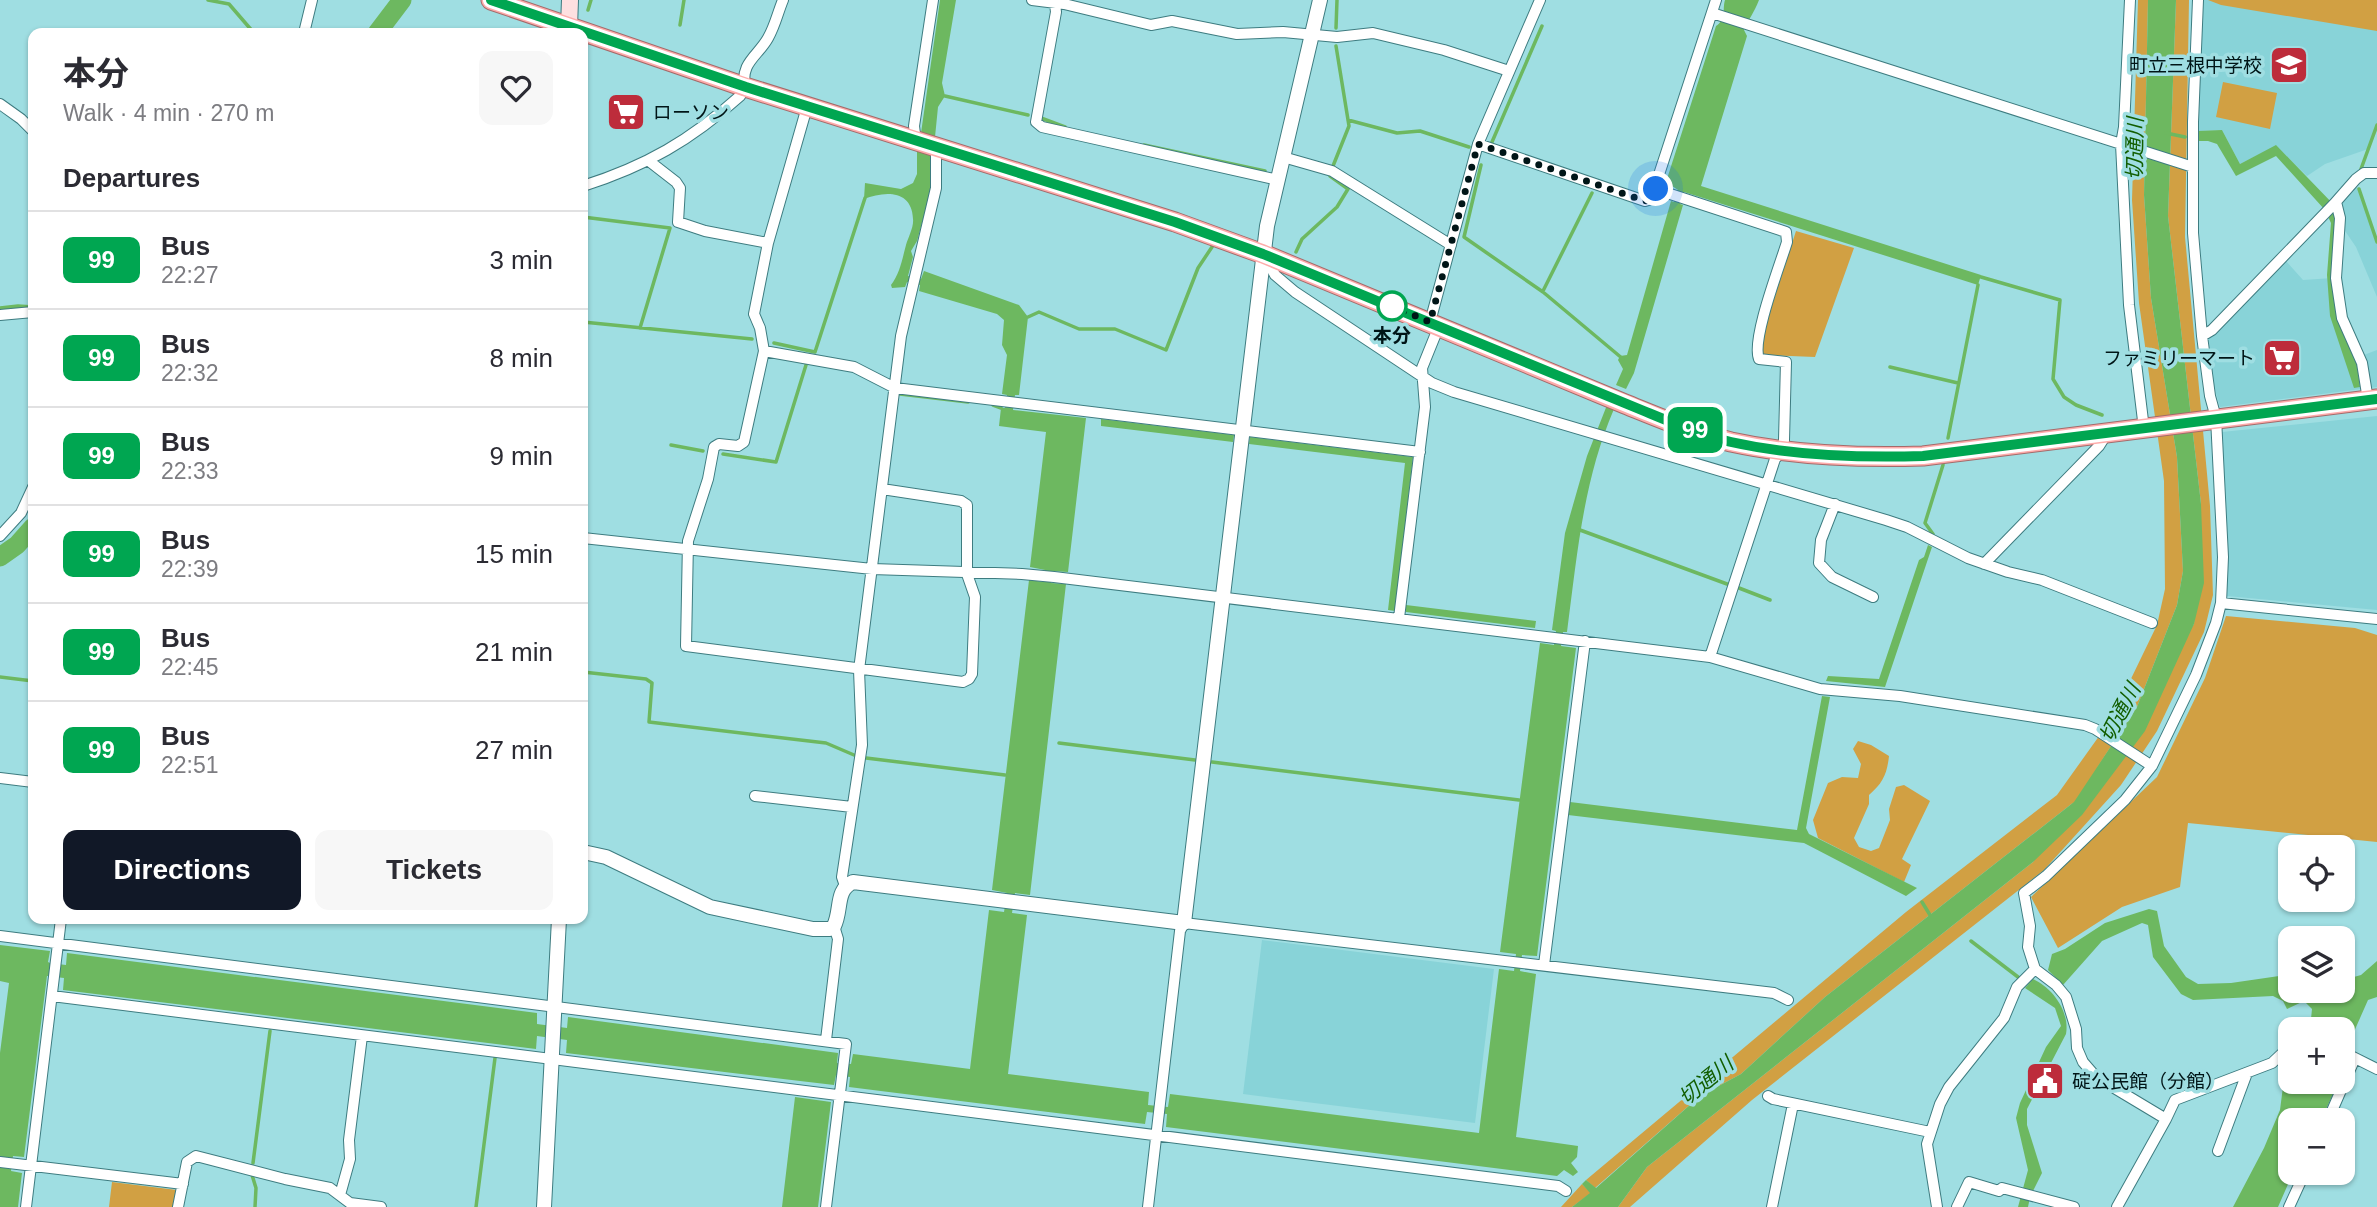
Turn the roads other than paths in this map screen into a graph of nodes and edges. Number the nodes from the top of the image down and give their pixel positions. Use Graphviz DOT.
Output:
graph roads {
  1 [pos="312,0"];
  2 [pos="491,0"];
  3 [pos="570,0"];
  4 [pos="783,0"];
  5 [pos="933,0"];
  6 [pos="1032,0"];
  7 [pos="1320,0"];
  8 [pos="1540,0"];
  9 [pos="1716,0"];
  10 [pos="2130,0"];
  11 [pos="2198,0"];
  12 [pos="1055,4"];
  13 [pos="1716,14"];
  14 [pos="305,28"];
  15 [pos="557,28"];
  16 [pos="565,28"];
  17 [pos="1312,35"];
  18 [pos="588,38"];
  19 [pos="1509,71"];
  20 [pos="746,87"];
  21 [pos="0,104"];
  22 [pos="807,107"];
  23 [pos="28,126"];
  24 [pos="916,142"];
  25 [pos="1478,144"];
  26 [pos="2123,145"];
  27 [pos="936,148"];
  28 [pos="1283,157"];
  29 [pos="649,161"];
  30 [pos="2191,166"];
  31 [pos="2377,173"];
  32 [pos="1278,180"];
  33 [pos="588,184"];
  34 [pos="1656,189"];
  35 [pos="2335,203"];
  36 [pos="768,243"];
  37 [pos="1451,245"];
  38 [pos="1263,254"];
  39 [pos="28,312"];
  40 [pos="0,315"];
  41 [pos="1434,324"];
  42 [pos="2202,337"];
  43 [pos="764,351"];
  44 [pos="1423,378"];
  45 [pos="895,388"];
  46 [pos="2373,400"];
  47 [pos="2213,419"];
  48 [pos="2144,429"];
  49 [pos="1244,430"];
  50 [pos="2106,435"];
  51 [pos="1782,451"];
  52 [pos="1420,452"];
  53 [pos="1767,484"];
  54 [pos="882,489"];
  55 [pos="28,498"];
  56 [pos="1835,504"];
  57 [pos="0,536"];
  58 [pos="588,539"];
  59 [pos="687,550"];
  60 [pos="1984,564"];
  61 [pos="872,569"];
  62 [pos="967,574"];
  63 [pos="1223,597"];
  64 [pos="1873,597"];
  65 [pos="2221,603"];
  66 [pos="1399,618"];
  67 [pos="2377,619"];
  68 [pos="2152,623"];
  69 [pos="1585,641"];
  70 [pos="1710,657"];
  71 [pos="859,670"];
  72 [pos="2149,765"];
  73 [pos="0,778"];
  74 [pos="28,781"];
  75 [pos="755,796"];
  76 [pos="852,807"];
  77 [pos="588,853"];
  78 [pos="845,886"];
  79 [pos="1184,923"];
  80 [pos="60,924"];
  81 [pos="559,924"];
  82 [pos="834,926"];
  83 [pos="0,936"];
  84 [pos="58,943"];
  85 [pos="1544,965"];
  86 [pos="2035,969"];
  87 [pos="52,996"];
  88 [pos="1788,1000"];
  89 [pos="554,1007"];
  90 [pos="362,1036"];
  91 [pos="826,1040"];
  92 [pos="2278,1057"];
  93 [pos="2355,1058"];
  94 [pos="552,1060"];
  95 [pos="2377,1069"];
  96 [pos="2247,1073"];
  97 [pos="1768,1096"];
  98 [pos="840,1097"];
  99 [pos="1793,1104"];
  100 [pos="2166,1119"];
  101 [pos="1930,1132"];
  102 [pos="1155,1135"];
  103 [pos="2218,1151"];
  104 [pos="0,1162"];
  105 [pos="31,1166"];
  106 [pos="183,1184"];
  107 [pos="2299,1185"];
  108 [pos="1566,1191"];
  109 [pos="342,1200"];
  110 [pos="26,1207"];
  111 [pos="178,1207"];
  112 [pos="381,1207"];
  113 [pos="544,1207"];
  114 [pos="826,1207"];
  115 [pos="1148,1207"];
  116 [pos="1772,1207"];
  117 [pos="1937,1207"];
  118 [pos="1957,1207"];
  119 [pos="2074,1207"];
  120 [pos="2117,1207"];
  121 [pos="2289,1207"];
  1 -- 14 [label="street"];
  2 -- 15 [label="highway"];
  3 -- 16 [label="main road"];
  4 -- 20 [label="street"];
  5 -- 24 [label="street"];
  6 -- 12 [label="street"];
  7 -- 17 [label="street"];
  8 -- 19 [label="street"];
  9 -- 13 [label="street"];
  10 -- 26 [label="street"];
  11 -- 30 [label="street"];
  12 -- 17 [label="street"];
  12 -- 32 [label="street"];
  13 -- 26 [label="street"];
  13 -- 34 [label="street"];
  17 -- 19 [label="street"];
  17 -- 28 [label="street"];
  18 -- 20 [label="highway"];
  19 -- 25 [label="street"];
  20 -- 22 [label="highway"];
  20 -- 29 [label="street"];
  21 -- 23 [label="street"];
  22 -- 24 [label="highway"];
  22 -- 36 [label="street"];
  24 -- 27 [label="highway"];
  25 -- 34 [label="street"];
  25 -- 37 [label="street"];
  26 -- 30 [label="street"];
  26 -- 48 [label="street"];
  27 -- 38 [label="highway"];
  27 -- 45 [label="street"];
  28 -- 32 [label="street"];
  28 -- 37 [label="street"];
  29 -- 33 [label="street"];
  29 -- 36 [label="street"];
  30 -- 42 [label="street"];
  31 -- 35 [label="street"];
  32 -- 38 [label="street"];
  34 -- 51 [label="street"];
  35 -- 42 [label="street"];
  35 -- 46 [label="street"];
  36 -- 43 [label="street"];
  37 -- 41 [label="street"];
  38 -- 41 [label="highway"];
  38 -- 44 [label="street"];
  38 -- 49 [label="street"];
  39 -- 40 [label="street"];
  41 -- 44 [label="street"];
  41 -- 51 [label="highway"];
  42 -- 47 [label="street"];
  43 -- 45 [label="street"];
  43 -- 59 [label="street"];
  44 -- 52 [label="street"];
  44 -- 53 [label="street"];
  45 -- 49 [label="street"];
  45 -- 54 [label="street"];
  46 -- 47 [label="highway"];
  47 -- 48 [label="highway"];
  47 -- 65 [label="street"];
  48 -- 50 [label="highway"];
  49 -- 52 [label="street"];
  49 -- 63 [label="street"];
  50 -- 51 [label="highway"];
  50 -- 60 [label="street"];
  51 -- 53 [label="street"];
  52 -- 66 [label="street"];
  53 -- 56 [label="street"];
  53 -- 70 [label="street"];
  54 -- 61 [label="street"];
  54 -- 62 [label="street"];
  55 -- 57 [label="street"];
  56 -- 60 [label="street"];
  56 -- 64 [label="street"];
  58 -- 59 [label="street"];
  59 -- 61 [label="street"];
  59 -- 71 [label="street"];
  60 -- 68 [label="street"];
  61 -- 62 [label="street"];
  61 -- 71 [label="street"];
  62 -- 63 [label="street"];
  62 -- 71 [label="street"];
  63 -- 66 [label="street"];
  63 -- 79 [label="street"];
  65 -- 67 [label="street"];
  65 -- 72 [label="street"];
  66 -- 69 [label="street"];
  69 -- 70 [label="street"];
  69 -- 85 [label="street"];
  70 -- 72 [label="street"];
  71 -- 76 [label="street"];
  72 -- 86 [label="street"];
  73 -- 74 [label="street"];
  75 -- 76 [label="street"];
  76 -- 78 [label="street"];
  77 -- 82 [label="street"];
  78 -- 79 [label="street"];
  78 -- 82 [label="street"];
  79 -- 85 [label="street"];
  79 -- 102 [label="street"];
  80 -- 84 [label="street"];
  81 -- 89 [label="street"];
  82 -- 91 [label="street"];
  83 -- 84 [label="street"];
  84 -- 87 [label="street"];
  84 -- 89 [label="street"];
  85 -- 88 [label="street"];
  86 -- 100 [label="street"];
  86 -- 101 [label="street"];
  87 -- 90 [label="street"];
  87 -- 105 [label="street"];
  89 -- 91 [label="street"];
  89 -- 94 [label="street"];
  90 -- 94 [label="street"];
  90 -- 109 [label="street"];
  91 -- 98 [label="street"];
  92 -- 96 [label="street"];
  93 -- 95 [label="street"];
  94 -- 98 [label="street"];
  94 -- 113 [label="street"];
  96 -- 100 [label="street"];
  96 -- 103 [label="street"];
  97 -- 99 [label="street"];
  98 -- 102 [label="street"];
  98 -- 114 [label="street"];
  99 -- 101 [label="street"];
  99 -- 116 [label="street"];
  100 -- 120 [label="street"];
  101 -- 117 [label="street"];
  102 -- 108 [label="street"];
  102 -- 115 [label="street"];
  104 -- 105 [label="street"];
  105 -- 106 [label="street"];
  105 -- 110 [label="street"];
  106 -- 109 [label="street"];
  106 -- 111 [label="street"];
  107 -- 121 [label="street"];
  109 -- 112 [label="street"];
  118 -- 119 [label="street"];
}
